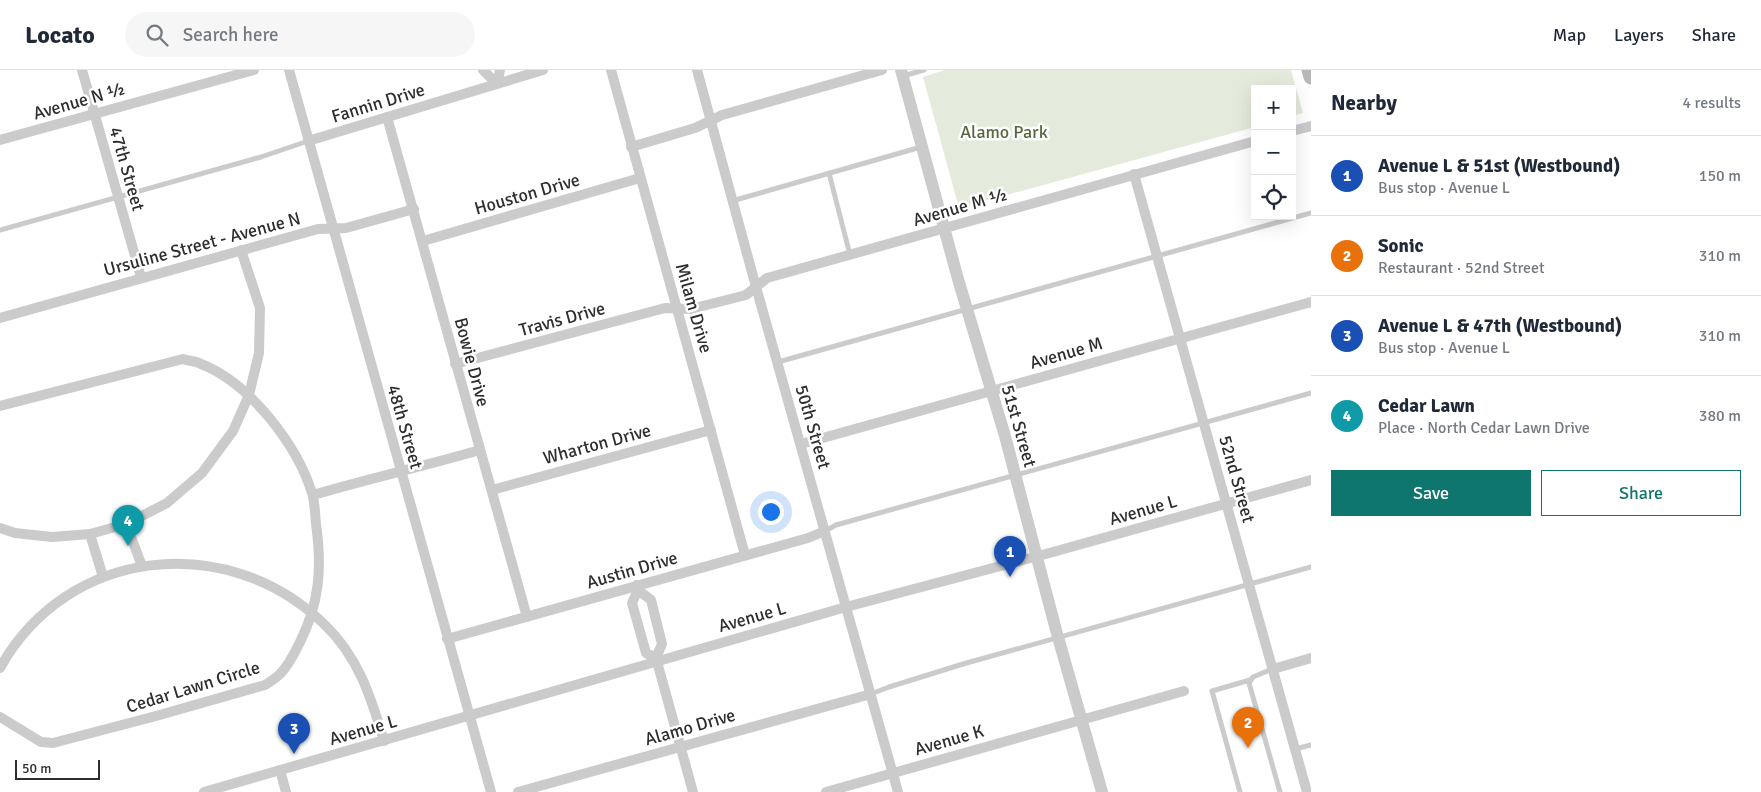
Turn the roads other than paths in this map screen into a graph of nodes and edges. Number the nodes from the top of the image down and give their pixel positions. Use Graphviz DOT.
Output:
graph roads {
  1 [pos="82,70"];
  2 [pos="254,70"];
  3 [pos="289,70"];
  4 [pos="483,70"];
  5 [pos="500,70"];
  6 [pos="543,70"];
  7 [pos="611,70"];
  8 [pos="697,70"];
  9 [pos="882,70"];
  10 [pos="924,70"];
  11 [pos="1309,70"];
  12 [pos="902,73"];
  13 [pos="1311,77"];
  14 [pos="497,84"];
  15 [pos="94,113"];
  16 [pos="388,117"];
  17 [pos="710,120"];
  18 [pos="1311,126"];
  19 [pos="1296,130"];
  20 [pos="0,140"];
  21 [pos="308,141"];
  22 [pos="1251,142"];
  23 [pos="631,147"];
  24 [pos="922,147"];
  25 [pos="829,173"];
  26 [pos="1134,174"];
  27 [pos="640,178"];
  28 [pos="118,196"];
  29 [pos="732,201"];
  30 [pos="414,209"];
  31 [pos="1311,213"];
  32 [pos="333,228"];
  33 [pos="944,229"];
  34 [pos="0,230"];
  35 [pos="422,241"];
  36 [pos="241,250"];
  37 [pos="850,255"];
  38 [pos="1157,256"];
  39 [pos="141,277"];
  40 [pos="756,287"];
  41 [pos="1311,302"];
  42 [pos="677,309"];
  43 [pos="967,309"];
  44 [pos="0,318"];
  45 [pos="1180,338"];
  46 [pos="778,362"];
  47 [pos="455,364"];
  48 [pos="991,391"];
  49 [pos="1311,393"];
  50 [pos="249,395"];
  51 [pos="0,406"];
  52 [pos="1204,423"];
  53 [pos="711,430"];
  54 [pos="801,444"];
  55 [pos="480,450"];
  56 [pos="401,472"];
  57 [pos="1015,476"];
  58 [pos="1311,480"];
  59 [pos="492,490"];
  60 [pos="313,495"];
  61 [pos="1227,504"];
  62 [pos="126,524"];
  63 [pos="0,528"];
  64 [pos="825,531"];
  65 [pos="90,534"];
  66 [pos="746,555"];
  67 [pos="1036,557"];
  68 [pos="142,566"];
  69 [pos="1311,567"];
  70 [pos="103,577"];
  71 [pos="1249,584"];
  72 [pos="638,588"];
  73 [pos="846,606"];
  74 [pos="313,614"];
  75 [pos="527,617"];
  76 [pos="1058,638"];
  77 [pos="447,639"];
  78 [pos="1311,658"];
  79 [pos="657,660"];
  80 [pos="0,668"];
  81 [pos="1273,669"];
  82 [pos="1250,680"];
  83 [pos="1184,690"];
  84 [pos="871,694"];
  85 [pos="469,716"];
  86 [pos="0,717"];
  87 [pos="1081,720"];
  88 [pos="384,741"];
  89 [pos="1311,745"];
  90 [pos="681,747"];
  91 [pos="1295,749"];
  92 [pos="280,770"];
  93 [pos="893,773"];
  94 [pos="204,792"];
  95 [pos="286,792"];
  96 [pos="491,792"];
  97 [pos="518,792"];
  98 [pos="693,792"];
  99 [pos="826,792"];
  100 [pos="898,792"];
  101 [pos="1102,792"];
  102 [pos="1240,792"];
  103 [pos="1280,792"];
  104 [pos="1307,792"];
  1 -- 15 [label="street, 47th Street"];
  2 -- 15 [label="street, Avenue N ½"];
  3 -- 21 [label="street, 48th Street"];
  4 -- 14 [label="street"];
  5 -- 14 [label="street"];
  6 -- 14 [label="street, Fannin Drive"];
  7 -- 23 [label="street, Milam Drive"];
  8 -- 17 [label="street, 50th Street"];
  9 -- 17 [label="street"];
  10 -- 12 [label="lane"];
  11 -- 13 [label="main road"];
  12 -- 24 [label="street, 51st Street"];
  14 -- 16 [label="street, Fannin Drive"];
  15 -- 20 [label="street, Avenue N ½"];
  15 -- 28 [label="street, 47th Street"];
  16 -- 21 [label="street, Fannin Drive"];
  16 -- 30 [label="street, Bowie Drive"];
  17 -- 23 [label="street"];
  17 -- 29 [label="street, 50th Street"];
  18 -- 19 [label="street"];
  21 -- 28 [label="lane"];
  21 -- 32 [label="street, 48th Street"];
  22 -- 26 [label="street, Avenue M ½"];
  23 -- 27 [label="street, Milam Drive"];
  24 -- 25 [label="lane"];
  24 -- 33 [label="street, 51st Street"];
  25 -- 29 [label="lane"];
  25 -- 37 [label="lane"];
  26 -- 33 [label="street, Avenue M ½"];
  26 -- 38 [label="street, 52nd Street"];
  27 -- 35 [label="street, Houston Drive"];
  27 -- 42 [label="street, Milam Drive"];
  28 -- 34 [label="lane"];
  28 -- 39 [label="street, 47th Street"];
  29 -- 40 [label="street, 50th Street"];
  30 -- 32 [label="street, Ursuline Street - Avenue N"];
  30 -- 35 [label="street, Bowie Drive"];
  31 -- 38 [label="lane"];
  32 -- 36 [label="street, Ursuline Street - Avenue N"];
  32 -- 56 [label="street, 48th Street"];
  33 -- 37 [label="street, Avenue M ½"];
  33 -- 43 [label="street, 51st Street"];
  35 -- 47 [label="street, Bowie Drive"];
  36 -- 39 [label="street, Ursuline Street - Avenue N"];
  36 -- 50 [label="street"];
  37 -- 40 [label="street, Avenue M ½"];
  38 -- 43 [label="lane"];
  38 -- 45 [label="street, 52nd Street"];
  39 -- 44 [label="street, Ursuline Street - Avenue N"];
  40 -- 42 [label="street, Avenue M ½"];
  40 -- 46 [label="street, 50th Street"];
  41 -- 45 [label="street, Avenue M"];
  42 -- 47 [label="street, Travis Drive"];
  42 -- 53 [label="street, Milam Drive"];
  43 -- 46 [label="lane"];
  43 -- 48 [label="street, 51st Street"];
  45 -- 48 [label="street, Avenue M"];
  45 -- 52 [label="street, 52nd Street"];
  46 -- 54 [label="street, 50th Street"];
  47 -- 55 [label="street, Bowie Drive"];
  48 -- 54 [label="street, Avenue M"];
  48 -- 57 [label="street, 51st Street"];
  49 -- 52 [label="lane"];
  50 -- 51 [label="street, Cedar Lawn Circle"];
  50 -- 60 [label="street, Cedar Lawn Circle"];
  50 -- 62 [label="street"];
  52 -- 57 [label="lane"];
  52 -- 61 [label="street, 52nd Street"];
  53 -- 59 [label="street, Wharton Drive"];
  53 -- 66 [label="street, Milam Drive"];
  54 -- 64 [label="street, 50th Street"];
  55 -- 56 [label="street"];
  55 -- 59 [label="street, Bowie Drive"];
  56 -- 60 [label="street"];
  56 -- 77 [label="street, 48th Street"];
  57 -- 64 [label="lane"];
  57 -- 67 [label="street, 51st Street"];
  58 -- 61 [label="street, Avenue L"];
  59 -- 75 [label="street, Bowie Drive"];
  60 -- 74 [label="street, Cedar Lawn Circle"];
  61 -- 67 [label="street, Avenue L"];
  61 -- 71 [label="street, 52nd Street"];
  62 -- 65 [label="street"];
  62 -- 68 [label="street"];
  63 -- 65 [label="street"];
  64 -- 66 [label="street, Austin Drive"];
  64 -- 73 [label="street, 50th Street"];
  65 -- 70 [label="street"];
  66 -- 72 [label="street, Austin Drive"];
  67 -- 73 [label="street, Avenue L"];
  67 -- 76 [label="street, 51st Street"];
  68 -- 70 [label="street"];
  68 -- 74 [label="street"];
  69 -- 71 [label="lane"];
  70 -- 80 [label="street"];
  71 -- 76 [label="lane"];
  71 -- 81 [label="street, 52nd Street"];
  72 -- 75 [label="street, Austin Drive"];
  72 -- 79 [label="street"];
  72 -- 79 [label="street"];
  73 -- 79 [label="street, Avenue L"];
  73 -- 84 [label="street, 50th Street"];
  74 -- 86 [label="street, Cedar Lawn Circle"];
  74 -- 88 [label="street"];
  75 -- 77 [label="street, Austin Drive"];
  76 -- 84 [label="lane"];
  76 -- 87 [label="street, 51st Street"];
  77 -- 85 [label="street, 48th Street"];
  78 -- 81 [label="street"];
  79 -- 85 [label="street, Avenue L"];
  79 -- 90 [label="street"];
  81 -- 82 [label="lane"];
  81 -- 91 [label="street, 52nd Street"];
  82 -- 102 [label="lane"];
  82 -- 103 [label="lane"];
  83 -- 87 [label="street, Avenue K"];
  84 -- 90 [label="street, Alamo Drive"];
  84 -- 93 [label="street, 50th Street"];
  85 -- 88 [label="street, Avenue L"];
  85 -- 96 [label="street, 48th Street"];
  87 -- 93 [label="street, Avenue K"];
  87 -- 101 [label="street, 51st Street"];
  88 -- 92 [label="street, Avenue L"];
  89 -- 91 [label="lane"];
  90 -- 97 [label="street, Alamo Drive"];
  90 -- 98 [label="street"];
  91 -- 104 [label="street, 52nd Street"];
  92 -- 94 [label="street, Avenue L"];
  92 -- 95 [label="street"];
  93 -- 99 [label="street, Avenue K"];
  93 -- 100 [label="street, 50th Street"];
}
